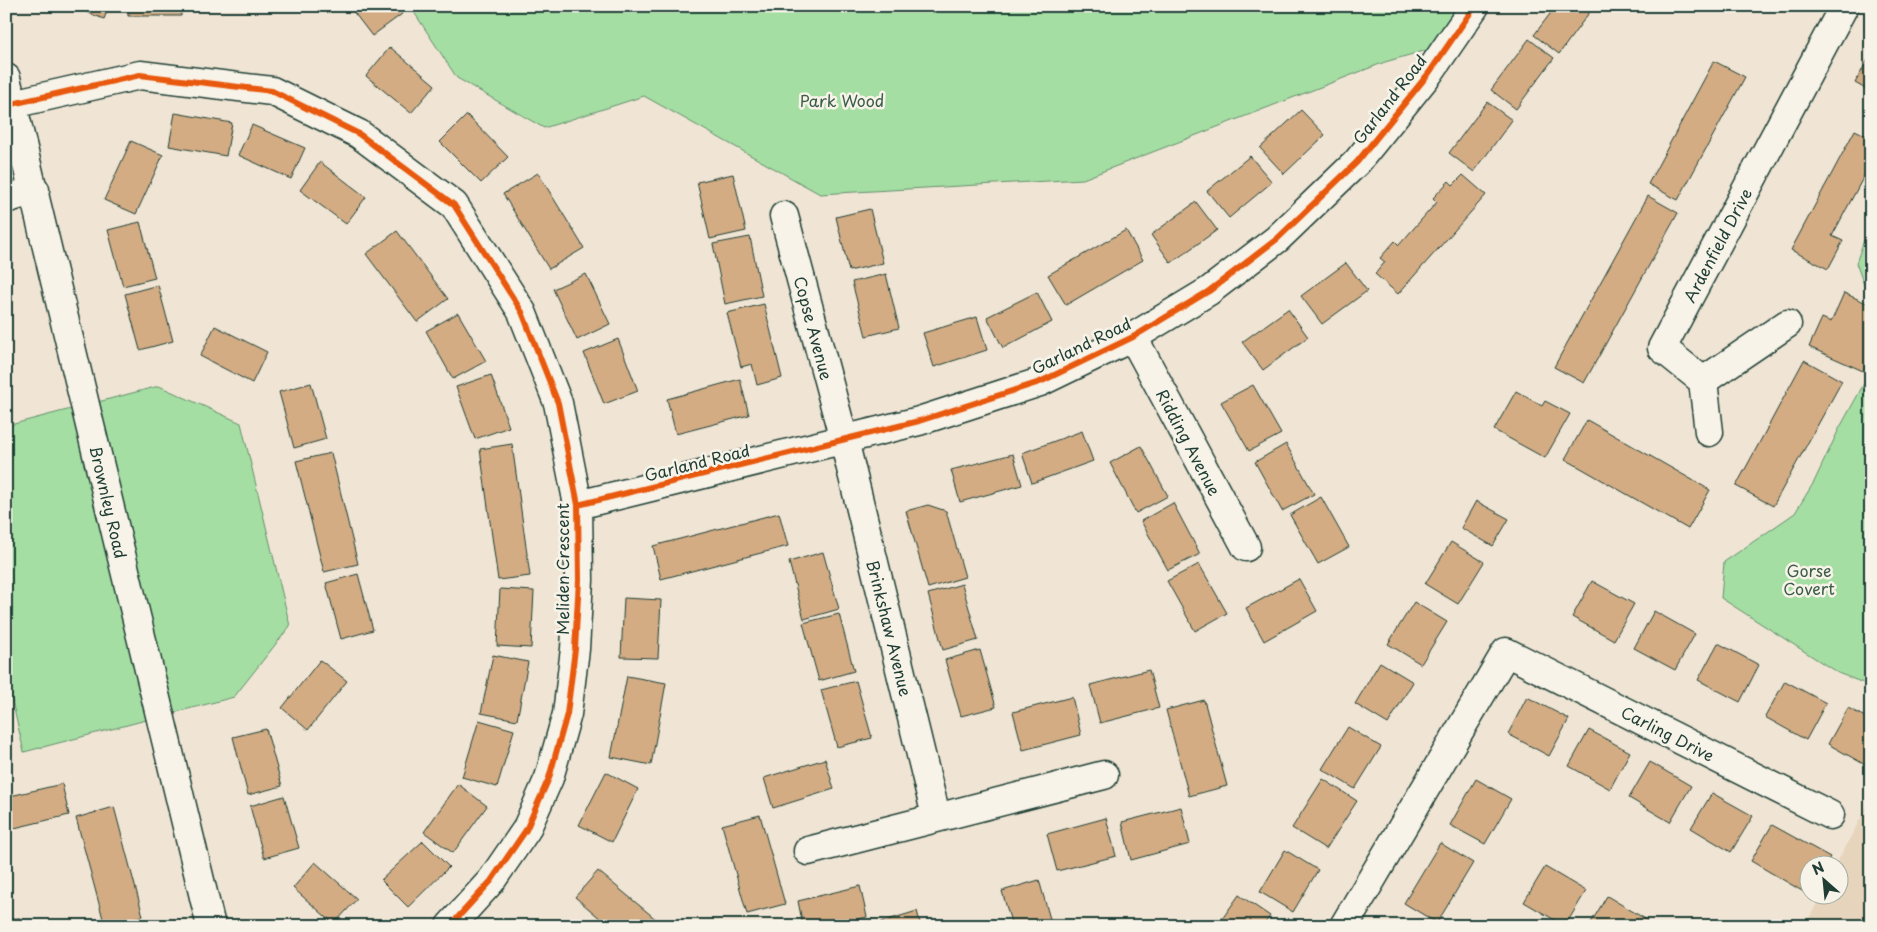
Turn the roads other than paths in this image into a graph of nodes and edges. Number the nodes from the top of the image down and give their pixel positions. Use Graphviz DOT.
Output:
graph roads {
  1 [pos="1475,6"];
  2 [pos="1844,6"];
  3 [pos="9,91"];
  4 [pos="35,190"];
  5 [pos="6,199"];
  6 [pos="784,216"];
  7 [pos="1788,324"];
  8 [pos="1133,337"];
  9 [pos="1703,380"];
  10 [pos="1709,432"];
  11 [pos="844,440"];
  12 [pos="578,505"];
  13 [pos="1246,547"];
  14 [pos="1104,774"];
  15 [pos="1830,815"];
  16 [pos="936,816"];
  17 [pos="808,851"];
  18 [pos="211,926"];
  19 [pos="450,926"];
  20 [pos="1344,926"];
  1 -- 8 [label="street, Garland Road"];
  2 -- 9 [label="street, Ardenfield Drive"];
  3 -- 4 [label="street, Brownley Road"];
  3 -- 12 [label="street, Meliden Crescent"];
  4 -- 5 [label="street"];
  4 -- 18 [label="street, Brownley Road"];
  6 -- 11 [label="street, Copse Avenue"];
  7 -- 9 [label="street"];
  8 -- 11 [label="street, Garland Road"];
  8 -- 13 [label="street, Ridding Avenue"];
  9 -- 10 [label="street"];
  11 -- 12 [label="street, Garland Road"];
  11 -- 16 [label="street, Brinkshaw Avenue"];
  12 -- 19 [label="street, Meliden Crescent"];
  14 -- 16 [label="street"];
  15 -- 20 [label="street, Carling Drive"];
  16 -- 17 [label="street"];
}
